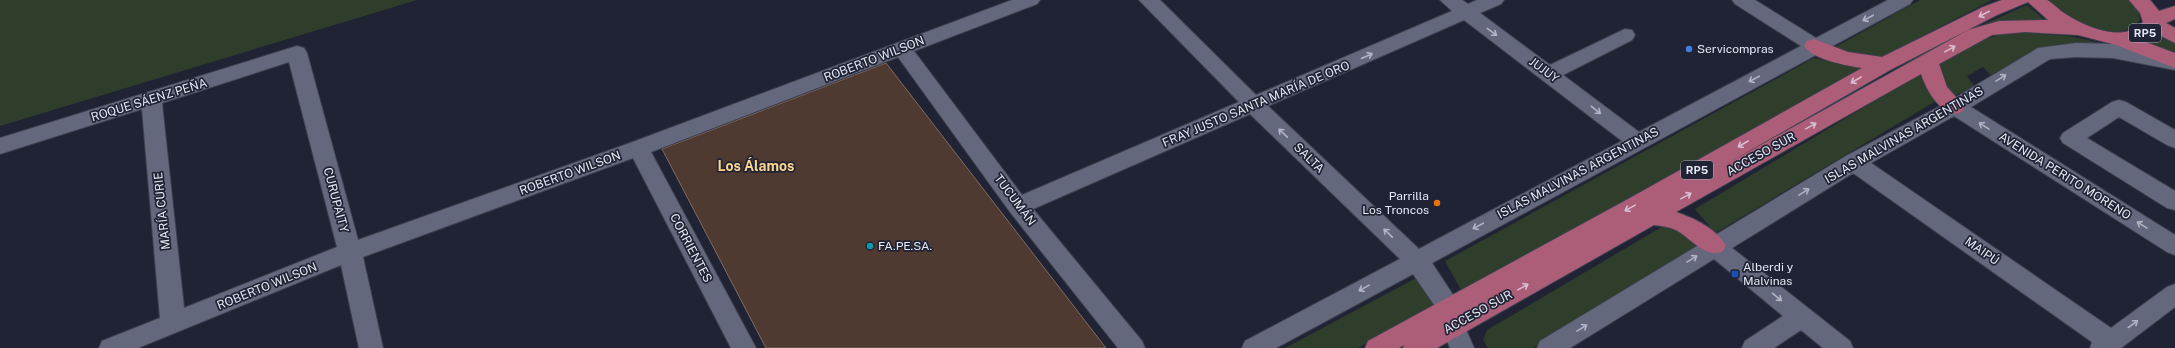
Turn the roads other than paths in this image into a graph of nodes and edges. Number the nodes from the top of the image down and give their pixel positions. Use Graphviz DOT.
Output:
graph roads {
  1 [pos="1030,0"];
  2 [pos="1149,0"];
  3 [pos="1450,0"];
  4 [pos="1494,0"];
  5 [pos="1742,0"];
  6 [pos="1903,0"];
  7 [pos="2020,0"];
  8 [pos="2036,0"];
  9 [pos="2139,0"];
  10 [pos="1466,12"];
  11 [pos="2175,12"];
  12 [pos="2153,22"];
  13 [pos="2077,29"];
  14 [pos="1625,35"];
  15 [pos="2175,37"];
  16 [pos="2118,38"];
  17 [pos="1814,46"];
  18 [pos="902,49"];
  19 [pos="297,53"];
  20 [pos="1928,62"];
  21 [pos="2175,62"];
  22 [pos="1885,64"];
  23 [pos="1549,74"];
  24 [pos="152,98"];
  25 [pos="1254,105"];
  26 [pos="1955,107"];
  27 [pos="2175,140"];
  28 [pos="1637,142"];
  29 [pos="0,146"];
  30 [pos="638,148"];
  31 [pos="1854,162"];
  32 [pos="2175,202"];
  33 [pos="1018,206"];
  34 [pos="1650,216"];
  35 [pos="1714,246"];
  36 [pos="2175,246"];
  37 [pos="350,252"];
  38 [pos="1416,260"];
  39 [pos="2175,294"];
  40 [pos="1802,316"];
  41 [pos="173,324"];
  42 [pos="1455,327"];
  43 [pos="2106,345"];
  44 [pos="111,348"];
  45 [pos="371,348"];
  46 [pos="743,348"];
  47 [pos="1133,348"];
  48 [pos="1254,348"];
  49 [pos="1377,348"];
  50 [pos="1415,348"];
  51 [pos="1549,348"];
  52 [pos="1754,348"];
  53 [pos="1841,348"];
  1 -- 18 [label="street, ROBERTO WILSON"];
  2 -- 25 [label="street, SALTA"];
  3 -- 10 [label="street, JUJUY"];
  4 -- 10 [label="street, FRAY JUSTO SANTA MARÍA DE ORO"];
  5 -- 17 [label="street"];
  6 -- 17 [label="street, ISLAS MALVINAS ARGENTINAS, one-way"];
  7 -- 22 [label="main road, ACCESO SUR / RP5, one-way"];
  8 -- 13 [label="main road, RP5"];
  9 -- 12 [label="main road, RP5"];
  10 -- 23 [label="street, JUJUY, one-way"];
  25 -- 10 [label="street, FRAY JUSTO SANTA MARÍA DE ORO, one-way"];
  11 -- 12 [label="main road, RP5"];
  12 -- 15 [label="main road"];
  12 -- 16 [label="main road, RP5"];
  13 -- 16 [label="main road, RP5"];
  20 -- 13 [label="main road, ACCESO SUR / RP5, one-way"];
  14 -- 23 [label="street"];
  16 -- 21 [label="main road"];
  17 -- 22 [label="main road"];
  17 -- 28 [label="street, ISLAS MALVINAS ARGENTINAS, one-way"];
  18 -- 30 [label="street, ROBERTO WILSON"];
  18 -- 33 [label="street, TUCUMÁN"];
  19 -- 24 [label="street, ROQUE SÁENZ PEÑA"];
  19 -- 37 [label="street, CURUPAITY"];
  20 -- 26 [label="main road"];
  34 -- 20 [label="main road, ACCESO SUR / RP5, one-way"];
  26 -- 21 [label="street, ISLAS MALVINAS ARGENTINAS, one-way"];
  22 -- 42 [label="main road, ACCESO SUR / RP5, one-way"];
  23 -- 28 [label="street, JUJUY, one-way"];
  24 -- 29 [label="street, ROQUE SÁENZ PEÑA"];
  24 -- 41 [label="street, MARÍA CURIE"];
  25 -- 33 [label="street, FRAY JUSTO SANTA MARÍA DE ORO"];
  38 -- 25 [label="street, SALTA, one-way"];
  26 -- 31 [label="street, ISLAS MALVINAS ARGENTINAS"];
  36 -- 26 [label="street, AVENIDA PERITO MORENO, one-way"];
  27 -- 32 [label="street"];
  28 -- 38 [label="street, ISLAS MALVINAS ARGENTINAS, one-way"];
  30 -- 37 [label="street, ROBERTO WILSON"];
  30 -- 46 [label="street, CORRIENTES"];
  35 -- 31 [label="street, ISLAS MALVINAS ARGENTINAS, one-way"];
  31 -- 43 [label="street, MAIPÚ"];
  33 -- 47 [label="street, TUCUMÁN"];
  34 -- 35 [label="main road"];
  42 -- 34 [label="main road, ACCESO SUR / RP5, one-way"];
  35 -- 40 [label="street, one-way"];
  51 -- 35 [label="street, ISLAS MALVINAS ARGENTINAS, one-way"];
  37 -- 41 [label="street, ROBERTO WILSON"];
  37 -- 45 [label="street, CURUPAITY"];
  38 -- 42 [label="street, SALTA"];
  38 -- 48 [label="street, ISLAS MALVINAS ARGENTINAS, one-way"];
  43 -- 39 [label="street, one-way"];
  40 -- 52 [label="street"];
  40 -- 53 [label="street"];
  41 -- 44 [label="street, ROBERTO WILSON"];
  42 -- 49 [label="main road, ACCESO SUR / RP5"];
  42 -- 50 [label="main road, ACCESO SUR / RP5"];
}
